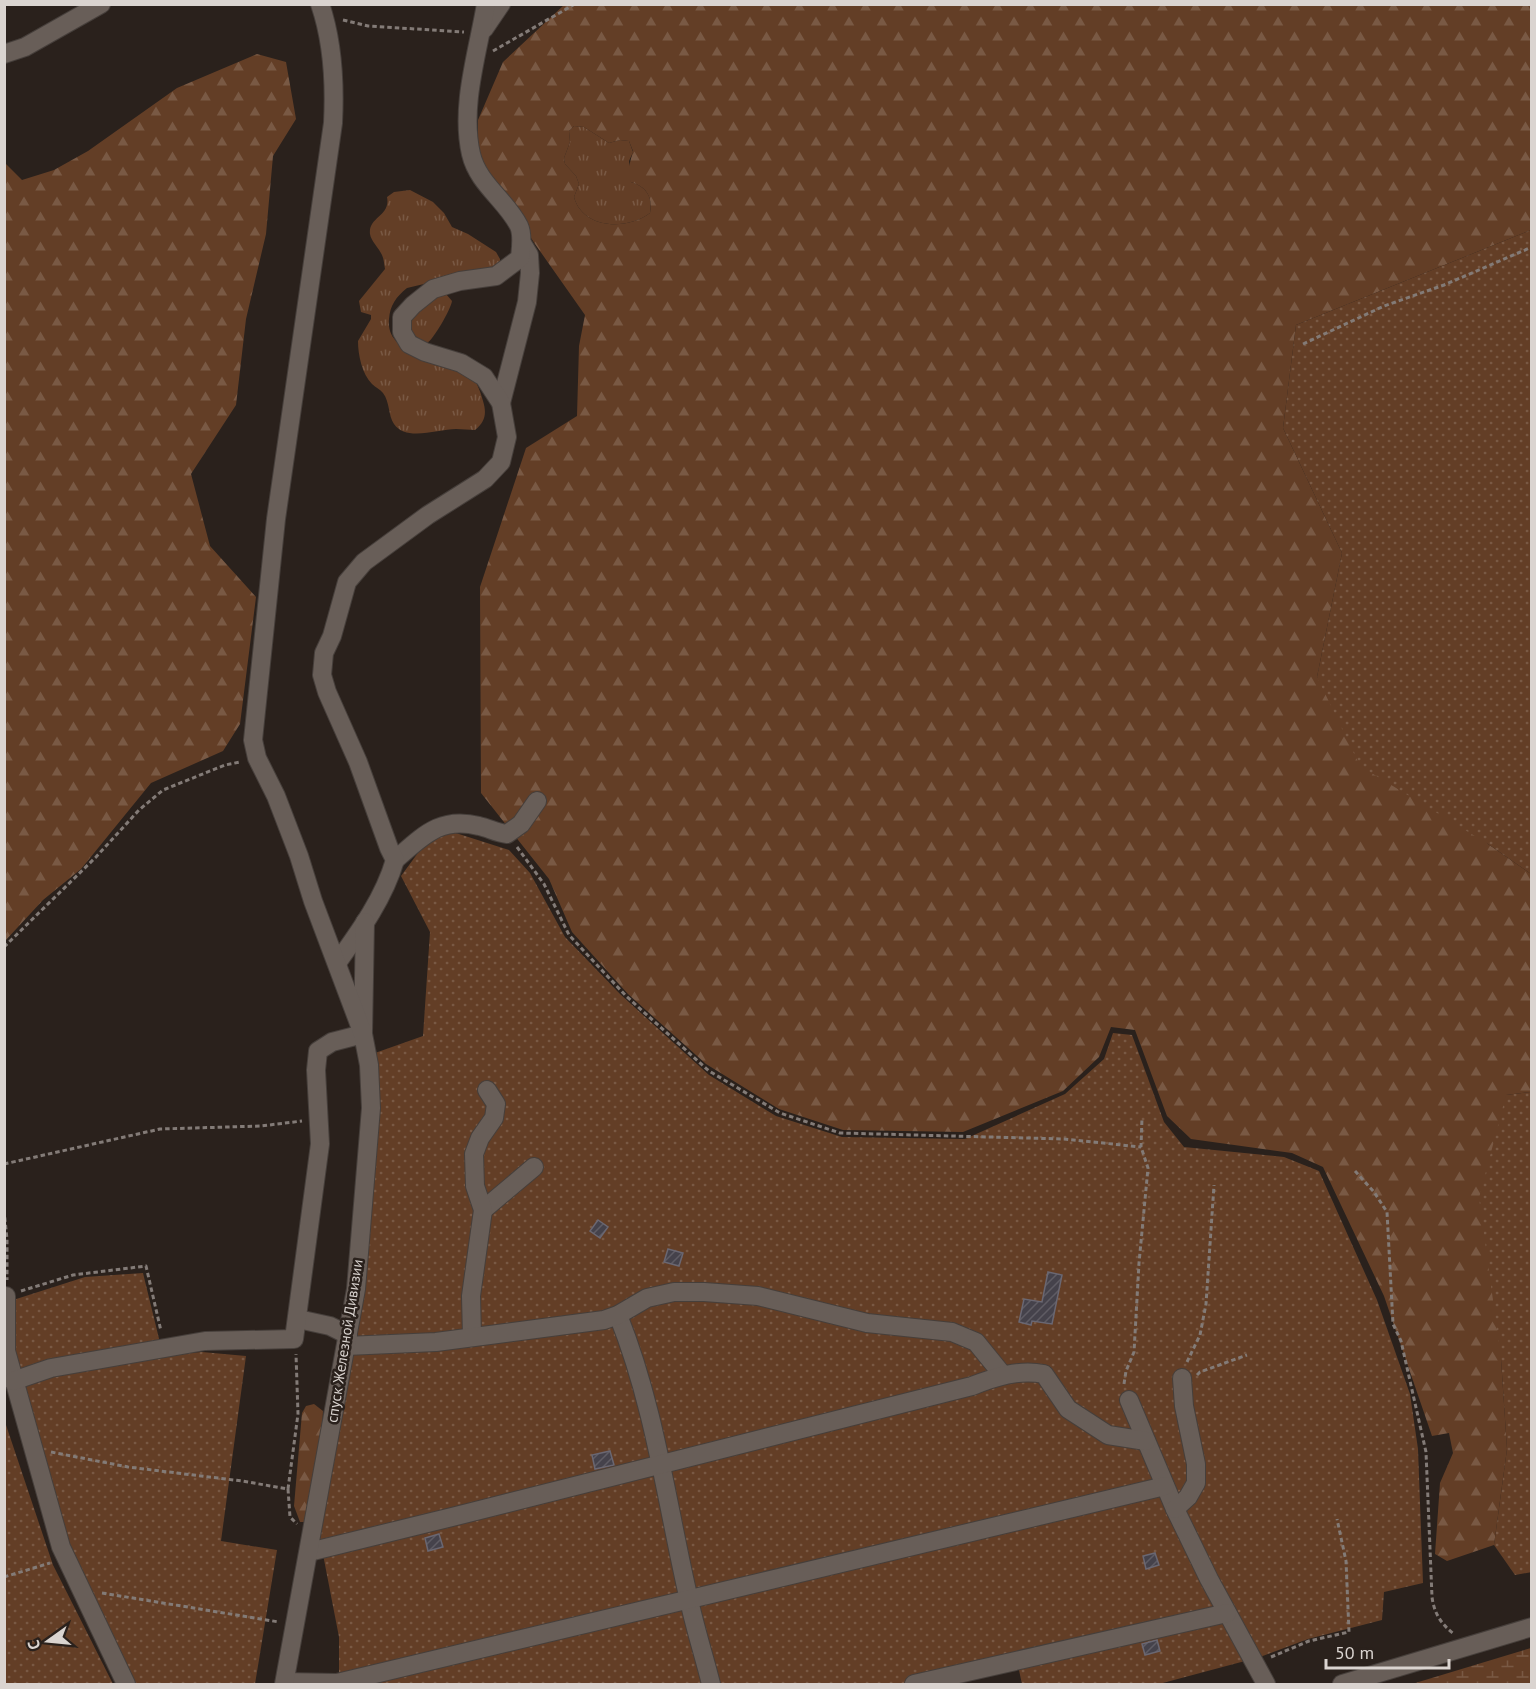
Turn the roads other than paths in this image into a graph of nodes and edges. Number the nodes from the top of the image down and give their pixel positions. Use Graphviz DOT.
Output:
graph roads {
  1 [pos="101,4"];
  2 [pos="486,4"];
  3 [pos="501,4"];
  4 [pos="322,10"];
  5 [pos="481,33"];
  6 [pos="4,54"];
  7 [pos="521,243"];
  8 [pos="501,403"];
  9 [pos="537,801"];
  10 [pos="395,860"];
  11 [pos="365,922"];
  12 [pos="338,963"];
  13 [pos="363,1034"];
  14 [pos="487,1090"];
  15 [pos="534,1167"];
  16 [pos="483,1210"];
  17 [pos="6,1296"];
  18 [pos="618,1315"];
  19 [pos="298,1319"];
  20 [pos="472,1336"];
  21 [pos="347,1341"];
  22 [pos="1002,1374"];
  23 [pos="14,1381"];
  24 [pos="1182,1383"];
  25 [pos="1129,1400"];
  26 [pos="1146,1441"];
  27 [pos="662,1465"];
  28 [pos="1165,1486"];
  29 [pos="1175,1509"];
  30 [pos="309,1552"];
  31 [pos="689,1600"];
  32 [pos="1227,1613"];
  33 [pos="1532,1627"];
  34 [pos="284,1683"];
  35 [pos="126,1684"];
  36 [pos="711,1684"];
  37 [pos="914,1684"];
  38 [pos="1266,1684"];
  39 [pos="1342,1684"];
  1 -- 6 [label="street"];
  2 -- 5 [label="street"];
  3 -- 5 [label="street"];
  4 -- 12 [label="street, спуск Железной Дивизии"];
  5 -- 7 [label="street"];
  7 -- 8 [label="street"];
  7 -- 8 [label="street"];
  8 -- 10 [label="street"];
  9 -- 10 [label="street"];
  10 -- 11 [label="street"];
  11 -- 12 [label="street"];
  11 -- 13 [label="street"];
  12 -- 13 [label="street, спуск Железной Дивизии"];
  13 -- 19 [label="street"];
  13 -- 21 [label="street, спуск Железной Дивизии"];
  14 -- 16 [label="street"];
  15 -- 16 [label="street"];
  16 -- 20 [label="street"];
  17 -- 23 [label="street"];
  18 -- 20 [label="street"];
  18 -- 22 [label="street"];
  18 -- 27 [label="street"];
  19 -- 21 [label="street"];
  19 -- 23 [label="street"];
  20 -- 21 [label="street"];
  21 -- 30 [label="street, спуск Железной Дивизии"];
  22 -- 26 [label="street"];
  22 -- 27 [label="street"];
  23 -- 35 [label="street"];
  24 -- 29 [label="street"];
  25 -- 26 [label="street"];
  26 -- 28 [label="street"];
  27 -- 30 [label="street"];
  27 -- 31 [label="street"];
  28 -- 29 [label="street"];
  28 -- 31 [label="street"];
  29 -- 32 [label="street"];
  30 -- 34 [label="street, спуск Железной Дивизии"];
  31 -- 34 [label="street"];
  31 -- 36 [label="street"];
  32 -- 37 [label="street"];
  32 -- 38 [label="street"];
  33 -- 39 [label="street"];
}
